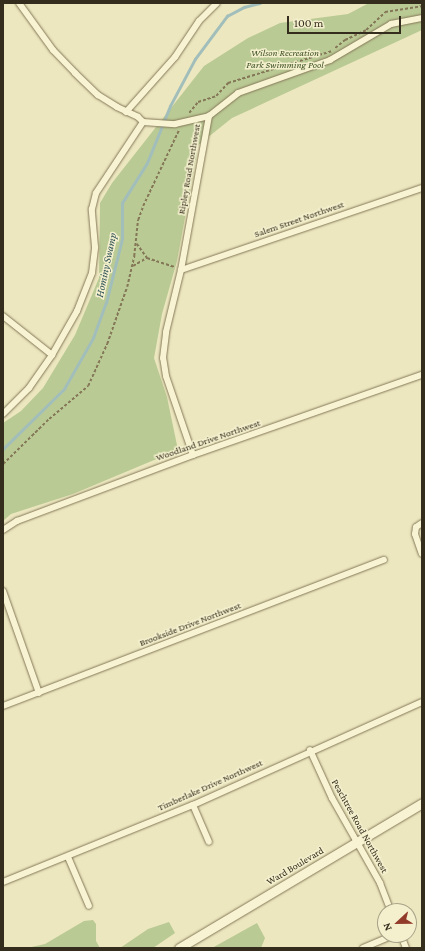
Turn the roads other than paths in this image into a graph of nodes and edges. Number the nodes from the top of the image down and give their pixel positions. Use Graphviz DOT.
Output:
graph roads {
  1 [pos="19,3"];
  2 [pos="217,3"];
  3 [pos="422,18"];
  4 [pos="126,112"];
  5 [pos="208,116"];
  6 [pos="143,122"];
  7 [pos="422,188"];
  8 [pos="182,270"];
  9 [pos="3,316"];
  10 [pos="52,355"];
  11 [pos="422,375"];
  12 [pos="3,414"];
  13 [pos="193,455"];
  14 [pos="422,523"];
  15 [pos="3,530"];
  16 [pos="422,554"];
  17 [pos="384,560"];
  18 [pos="3,591"];
  19 [pos="39,693"];
  20 [pos="422,702"];
  21 [pos="3,706"];
  22 [pos="310,750"];
  23 [pos="422,804"];
  24 [pos="192,805"];
  25 [pos="359,841"];
  26 [pos="209,842"];
  27 [pos="68,857"];
  28 [pos="3,882"];
  29 [pos="387,903"];
  30 [pos="89,906"];
  31 [pos="377,942"];
  32 [pos="179,948"];
  33 [pos="363,948"];
  1 -- 4 [label="street"];
  2 -- 4 [label="street"];
  3 -- 5 [label="street, Ripley Road Northwest"];
  4 -- 6 [label="street"];
  5 -- 6 [label="street"];
  5 -- 8 [label="street, Ripley Road Northwest"];
  6 -- 10 [label="street"];
  7 -- 8 [label="street, Salem Street Northwest"];
  8 -- 13 [label="street, Ripley Road Northwest"];
  9 -- 10 [label="street"];
  10 -- 12 [label="street"];
  11 -- 13 [label="street, Woodland Drive Northwest"];
  13 -- 15 [label="street, Woodland Drive Northwest"];
  14 -- 16 [label="street"];
  17 -- 19 [label="street, Brookside Drive Northwest"];
  18 -- 19 [label="street"];
  19 -- 21 [label="street, Brookside Drive Northwest"];
  20 -- 22 [label="street, Timberlake Drive Northwest"];
  22 -- 24 [label="street, Timberlake Drive Northwest"];
  22 -- 25 [label="street, Peachtree Road Northwest"];
  23 -- 25 [label="main road, Ward Boulevard"];
  24 -- 26 [label="street"];
  24 -- 27 [label="street, Timberlake Drive Northwest"];
  25 -- 29 [label="street, Peachtree Road Northwest"];
  25 -- 32 [label="main road, Ward Boulevard"];
  27 -- 28 [label="street, Timberlake Drive Northwest"];
  27 -- 30 [label="street"];
  31 -- 33 [label="street"];
}
